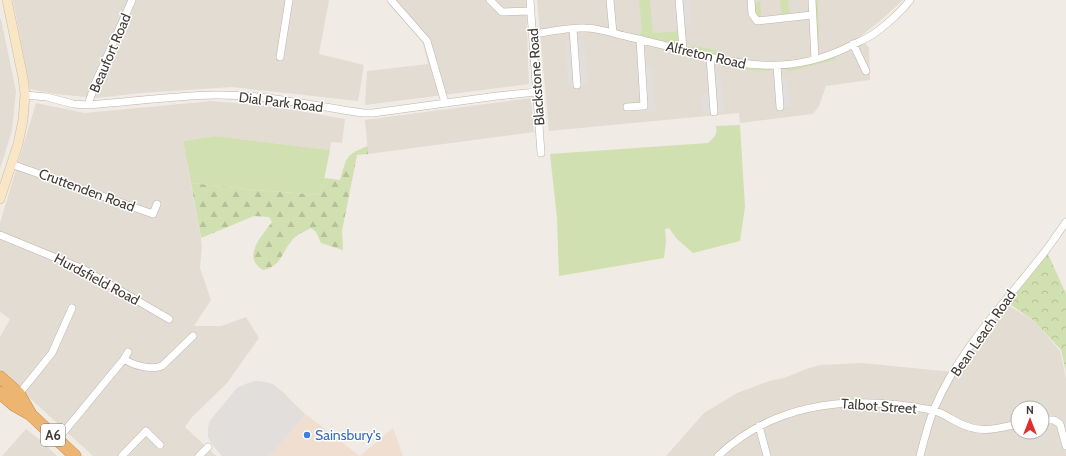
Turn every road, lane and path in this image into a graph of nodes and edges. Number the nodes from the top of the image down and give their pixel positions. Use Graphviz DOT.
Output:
graph roads {
  1 [pos="7,0"];
  2 [pos="132,0"];
  3 [pos="289,0"];
  4 [pos="391,0"];
  5 [pos="490,0"];
  6 [pos="530,0"];
  7 [pos="610,0"];
  8 [pos="679,0"];
  9 [pos="751,0"];
  10 [pos="812,0"];
  11 [pos="910,0"];
  12 [pos="531,11"];
  13 [pos="812,15"];
  14 [pos="573,28"];
  15 [pos="613,33"];
  16 [pos="533,34"];
  17 [pos="640,39"];
  18 [pos="853,44"];
  19 [pos="683,50"];
  20 [pos="280,57"];
  21 [pos="710,57"];
  22 [pos="815,59"];
  23 [pos="777,66"];
  24 [pos="866,71"];
  25 [pos="577,85"];
  26 [pos="536,92"];
  27 [pos="25,95"];
  28 [pos="445,103"];
  29 [pos="88,105"];
  30 [pos="627,107"];
  31 [pos="780,107"];
  32 [pos="714,112"];
  33 [pos="541,154"];
  34 [pos="11,164"];
  35 [pos="0,199"];
  36 [pos="157,204"];
  37 [pos="1066,222"];
  38 [pos="0,235"];
  39 [pos="72,308"];
  40 [pos="169,319"];
  41 [pos="193,336"];
  42 [pos="0,377"];
  43 [pos="0,394"];
  44 [pos="19,394"];
  45 [pos="934,410"];
  46 [pos="30,414"];
  47 [pos="1050,420"];
  48 [pos="1010,425"];
  49 [pos="759,426"];
  50 [pos="58,439"];
  51 [pos="160,445"];
  52 [pos="1066,446"];
  53 [pos="208,447"];
  54 [pos="76,456"];
  55 [pos="122,456"];
  56 [pos="199,456"];
  57 [pos="718,456"];
  58 [pos="767,456"];
  59 [pos="920,456"];
  1 -- 27 [label="street"];
  2 -- 29 [label="street, Beaufort Road"];
  3 -- 20 [label="street"];
  4 -- 28 [label="street"];
  5 -- 12 [label="street"];
  6 -- 12 [label="street, Blackstone Road"];
  7 -- 15 [label="street"];
  8 -- 19 [label="street"];
  9 -- 13 [label="street"];
  10 -- 13 [label="street"];
  11 -- 18 [label="street, Alfreton Road"];
  12 -- 16 [label="street, Blackstone Road"];
  13 -- 22 [label="street"];
  14 -- 15 [label="street, Alfreton Road"];
  14 -- 16 [label="street, Alfreton Road"];
  14 -- 25 [label="street"];
  15 -- 17 [label="street, Alfreton Road"];
  16 -- 26 [label="street, Blackstone Road"];
  17 -- 19 [label="street, Alfreton Road"];
  17 -- 30 [label="street"];
  18 -- 22 [label="street, Alfreton Road"];
  18 -- 24 [label="street"];
  19 -- 21 [label="street, Alfreton Road"];
  21 -- 23 [label="street, Alfreton Road"];
  21 -- 32 [label="street"];
  22 -- 23 [label="street, Alfreton Road"];
  23 -- 31 [label="street"];
  26 -- 28 [label="street, Dial Park Road"];
  26 -- 33 [label="street, Blackstone Road"];
  27 -- 29 [label="street, Dial Park Road"];
  27 -- 34 [label="street"];
  28 -- 29 [label="street, Dial Park Road"];
  34 -- 35 [label="street"];
  34 -- 36 [label="street, Cruttenden Road"];
  37 -- 45 [label="street, Bean Leach Road"];
  38 -- 40 [label="street, Hurdsfield Road"];
  39 -- 44 [label="street"];
  41 -- 50 [label="street"];
  42 -- 44 [label="highway, A6"];
  43 -- 46 [label="highway, A6"];
  44 -- 46 [label="highway, A6"];
  45 -- 48 [label="street, Talbot Street"];
  45 -- 49 [label="street, Talbot Street"];
  45 -- 59 [label="street, Bean Leach Road"];
  46 -- 50 [label="highway, A6"];
  47 -- 52 [label="street"];
  49 -- 57 [label="street, Talbot Street"];
  49 -- 58 [label="street"];
  50 -- 54 [label="highway, A6"];
  51 -- 55 [label="street"];
  53 -- 56 [label="street"];
}
